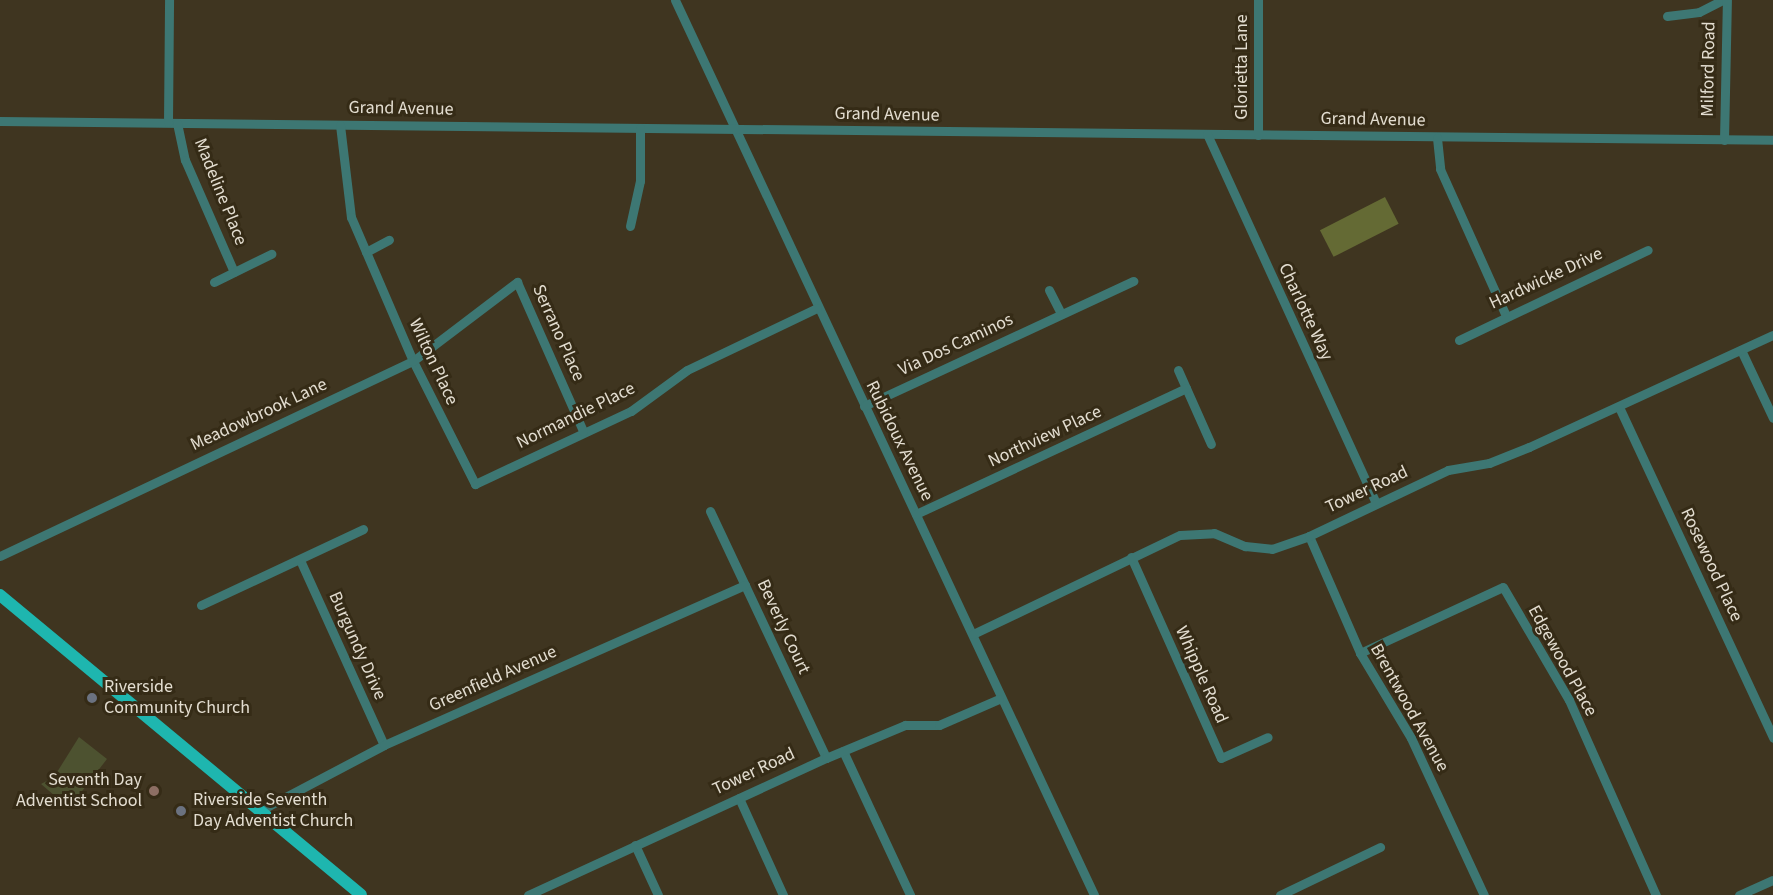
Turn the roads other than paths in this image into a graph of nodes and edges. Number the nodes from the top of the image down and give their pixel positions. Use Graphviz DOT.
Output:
graph roads {
  1 [pos="169,0"];
  2 [pos="675,0"];
  3 [pos="1258,0"];
  4 [pos="1725,0"];
  5 [pos="1667,16"];
  6 [pos="0,121"];
  7 [pos="173,123"];
  8 [pos="340,125"];
  9 [pos="640,128"];
  10 [pos="736,130"];
  11 [pos="1208,134"];
  12 [pos="1258,135"];
  13 [pos="1437,138"];
  14 [pos="1724,140"];
  15 [pos="1773,140"];
  16 [pos="630,226"];
  17 [pos="389,240"];
  18 [pos="1648,250"];
  19 [pos="366,252"];
  20 [pos="271,254"];
  21 [pos="234,272"];
  22 [pos="1133,281"];
  23 [pos="214,282"];
  24 [pos="517,282"];
  25 [pos="1049,290"];
  26 [pos="818,308"];
  27 [pos="1061,315"];
  28 [pos="1506,316"];
  29 [pos="1773,335"];
  30 [pos="1459,340"];
  31 [pos="1741,350"];
  32 [pos="412,361"];
  33 [pos="1178,370"];
  34 [pos="1186,388"];
  35 [pos="864,406"];
  36 [pos="1619,406"];
  37 [pos="1773,418"];
  38 [pos="583,431"];
  39 [pos="1211,444"];
  40 [pos="475,484"];
  41 [pos="1376,503"];
  42 [pos="710,511"];
  43 [pos="916,514"];
  44 [pos="363,529"];
  45 [pos="1309,536"];
  46 [pos="0,556"];
  47 [pos="1131,557"];
  48 [pos="300,560"];
  49 [pos="745,585"];
  50 [pos="0,595"];
  51 [pos="201,605"];
  52 [pos="973,634"];
  53 [pos="1360,653"];
  54 [pos="999,699"];
  55 [pos="1268,737"];
  56 [pos="1773,738"];
  57 [pos="384,745"];
  58 [pos="843,751"];
  59 [pos="825,758"];
  60 [pos="739,798"];
  61 [pos="260,811"];
  62 [pos="635,845"];
  63 [pos="1380,847"];
  64 [pos="1773,880"];
  65 [pos="361,895"];
  66 [pos="528,895"];
  67 [pos="658,895"];
  68 [pos="783,895"];
  69 [pos="910,895"];
  70 [pos="1094,895"];
  71 [pos="1280,895"];
  72 [pos="1484,895"];
  73 [pos="1656,895"];
  74 [pos="1739,895"];
  1 -- 7 [label="street, Madeline Place"];
  2 -- 10 [label="street, Rubidoux Avenue"];
  3 -- 12 [label="street, Glorietta Lane"];
  4 -- 5 [label="street"];
  4 -- 14 [label="street, Milford Road"];
  6 -- 7 [label="street, Grand Avenue"];
  7 -- 8 [label="street, Grand Avenue"];
  7 -- 21 [label="street, Madeline Place"];
  8 -- 9 [label="street, Grand Avenue"];
  8 -- 19 [label="street, Wilton Place"];
  9 -- 10 [label="street, Grand Avenue"];
  9 -- 16 [label="street"];
  10 -- 11 [label="street, Grand Avenue"];
  10 -- 26 [label="street, Rubidoux Avenue"];
  11 -- 12 [label="street, Grand Avenue"];
  11 -- 41 [label="street, Charlotte Way"];
  12 -- 13 [label="street, Grand Avenue"];
  13 -- 14 [label="street, Grand Avenue"];
  13 -- 28 [label="street"];
  14 -- 15 [label="street, Grand Avenue"];
  17 -- 19 [label="street"];
  18 -- 28 [label="street, Hardwicke Drive"];
  19 -- 32 [label="street, Wilton Place"];
  20 -- 21 [label="street"];
  21 -- 23 [label="street"];
  22 -- 27 [label="street, Via Dos Caminos"];
  24 -- 32 [label="street, Meadowbrook Lane"];
  24 -- 38 [label="street, Serrano Place"];
  25 -- 27 [label="street"];
  26 -- 35 [label="street, Rubidoux Avenue"];
  26 -- 38 [label="street, Normandie Place"];
  27 -- 35 [label="street, Via Dos Caminos"];
  28 -- 30 [label="street, Hardwicke Drive"];
  29 -- 31 [label="street, Tower Road"];
  31 -- 36 [label="street, Tower Road"];
  31 -- 37 [label="street"];
  32 -- 40 [label="street, Wilton Place"];
  32 -- 46 [label="street, Meadowbrook Lane"];
  33 -- 34 [label="street"];
  34 -- 39 [label="street"];
  34 -- 43 [label="street, Northview Place"];
  35 -- 43 [label="street, Rubidoux Avenue"];
  36 -- 41 [label="street, Tower Road"];
  36 -- 56 [label="street, Rosewood Place"];
  38 -- 40 [label="street, Normandie Place"];
  41 -- 45 [label="street, Tower Road"];
  42 -- 49 [label="street, Beverly Court"];
  43 -- 52 [label="street, Rubidoux Avenue"];
  44 -- 48 [label="street"];
  45 -- 47 [label="street, Tower Road"];
  45 -- 53 [label="street, Brentwood Avenue"];
  47 -- 52 [label="street, Tower Road"];
  47 -- 55 [label="street, Whipple Road"];
  48 -- 51 [label="street"];
  48 -- 57 [label="street, Burgundy Drive"];
  49 -- 57 [label="street, Greenfield Avenue"];
  49 -- 59 [label="street, Beverly Court"];
  50 -- 61 [label="main road"];
  52 -- 54 [label="street, Rubidoux Avenue"];
  53 -- 72 [label="street, Brentwood Avenue"];
  53 -- 73 [label="street, Edgewood Place"];
  54 -- 58 [label="street, Tower Road"];
  54 -- 70 [label="street, Rubidoux Avenue"];
  57 -- 61 [label="street, Greenfield Avenue"];
  58 -- 59 [label="street, Tower Road"];
  58 -- 69 [label="street"];
  59 -- 60 [label="street, Tower Road"];
  60 -- 62 [label="street, Tower Road"];
  60 -- 68 [label="street"];
  61 -- 65 [label="main road"];
  62 -- 66 [label="street, Tower Road"];
  62 -- 67 [label="street"];
  63 -- 71 [label="street"];
  64 -- 74 [label="street"];
}
